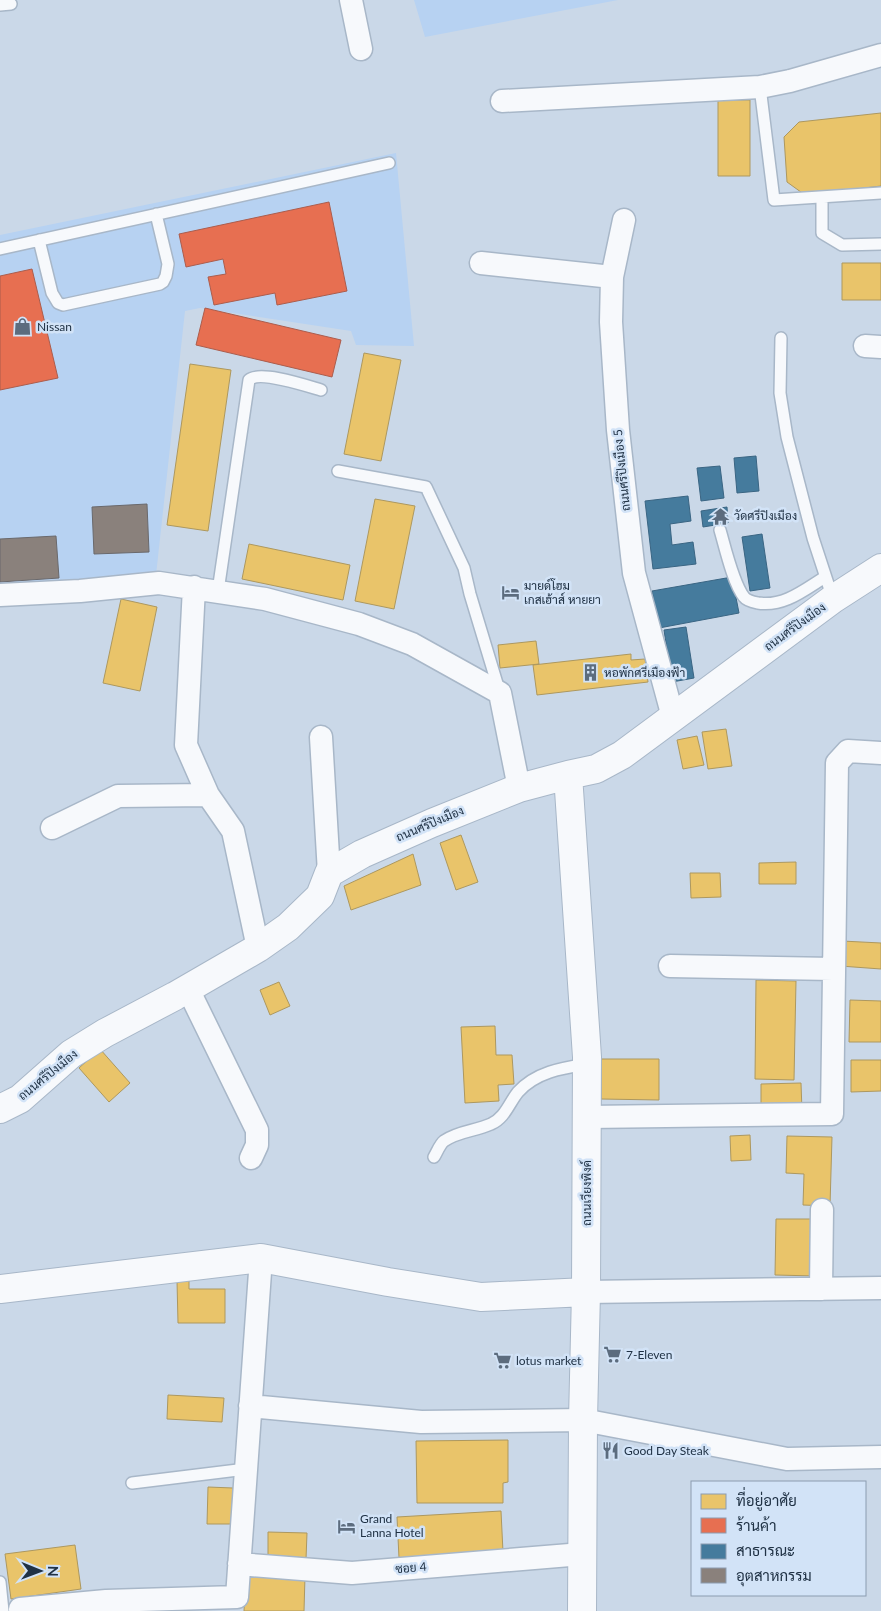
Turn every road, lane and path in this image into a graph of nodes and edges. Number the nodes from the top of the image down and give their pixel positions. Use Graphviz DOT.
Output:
graph roads {
  1 [pos="351,0"];
  2 [pos="361,49"];
  3 [pos="881,55"];
  4 [pos="760,87"];
  5 [pos="502,101"];
  6 [pos="389,163"];
  7 [pos="881,193"];
  8 [pos="822,198"];
  9 [pos="156,214"];
  10 [pos="624,220"];
  11 [pos="39,240"];
  12 [pos="881,244"];
  13 [pos="0,249"];
  14 [pos="481,262"];
  15 [pos="612,277"];
  16 [pos="781,338"];
  17 [pos="322,390"];
  18 [pos="338,471"];
  19 [pos="720,530"];
  20 [pos="881,568"];
  21 [pos="194,587"];
  22 [pos="829,588"];
  23 [pos="218,591"];
  24 [pos="0,595"];
  25 [pos="500,693"];
  26 [pos="673,717"];
  27 [pos="321,737"];
  28 [pos="881,752"];
  29 [pos="568,775"];
  30 [pos="519,788"];
  31 [pos="208,795"];
  32 [pos="52,828"];
  33 [pos="329,873"];
  34 [pos="258,948"];
  35 [pos="670,966"];
  36 [pos="833,969"];
  37 [pos="188,988"];
  38 [pos="587,1064"];
  39 [pos="0,1109"];
  40 [pos="588,1117"];
  41 [pos="434,1156"];
  42 [pos="251,1158"];
  43 [pos="822,1210"];
  44 [pos="260,1258"];
  45 [pos="881,1288"];
  46 [pos="0,1289"];
  47 [pos="822,1289"];
  48 [pos="586,1292"];
  49 [pos="250,1406"];
  50 [pos="583,1420"];
  51 [pos="881,1457"];
  52 [pos="246,1469"];
  53 [pos="132,1483"];
  54 [pos="582,1554"];
  55 [pos="239,1564"];
  56 [pos="0,1582"];
  57 [pos="11,1610"];
  58 [pos="582,1611"];
  1 -- 2 [label="street"];
  3 -- 4 [label="street"];
  4 -- 5 [label="street"];
  4 -- 8 [label="lane"];
  6 -- 9 [label="lane"];
  7 -- 8 [label="lane"];
  8 -- 12 [label="lane"];
  9 -- 11 [label="lane"];
  9 -- 11 [label="lane"];
  10 -- 15 [label="street, ถนนศรีปิงเมือง 5"];
  11 -- 13 [label="lane"];
  14 -- 15 [label="street"];
  15 -- 26 [label="street, ถนนศรีปิงเมือง 5"];
  16 -- 22 [label="lane"];
  17 -- 23 [label="lane"];
  18 -- 25 [label="lane"];
  19 -- 22 [label="lane"];
  20 -- 22 [label="street, ถนนศรีปิงเมือง"];
  21 -- 23 [label="street"];
  21 -- 24 [label="street"];
  21 -- 31 [label="street"];
  22 -- 26 [label="street, ถนนศรีปิงเมือง"];
  23 -- 25 [label="street"];
  25 -- 30 [label="street"];
  26 -- 29 [label="street, ถนนศรีปิงเมือง"];
  27 -- 33 [label="street"];
  28 -- 36 [label="street"];
  29 -- 30 [label="street, ถนนศรีปิงเมือง"];
  29 -- 38 [label="street, ถนนเวียงพิงค์"];
  30 -- 33 [label="street, ถนนศรีปิงเมือง"];
  31 -- 32 [label="street"];
  31 -- 34 [label="street"];
  33 -- 34 [label="street, ถนนศรีปิงเมือง"];
  34 -- 37 [label="street, ถนนศรีปิงเมือง"];
  35 -- 36 [label="street"];
  36 -- 40 [label="street"];
  37 -- 39 [label="street, ถนนศรีปิงเมือง"];
  37 -- 42 [label="street"];
  38 -- 40 [label="street, ถนนเวียงพิงค์"];
  38 -- 41 [label="lane"];
  40 -- 48 [label="street, ถนนเวียงพิงค์"];
  43 -- 47 [label="street"];
  44 -- 46 [label="street"];
  44 -- 48 [label="street"];
  44 -- 49 [label="street"];
  45 -- 47 [label="street"];
  47 -- 48 [label="street"];
  48 -- 50 [label="street, ถนนเวียงพิงค์"];
  49 -- 50 [label="street"];
  49 -- 52 [label="street"];
  50 -- 51 [label="street"];
  50 -- 54 [label="street, ถนนเวียงพิงค์"];
  52 -- 53 [label="lane"];
  52 -- 55 [label="street"];
  54 -- 55 [label="street, ซอย 4"];
  54 -- 58 [label="street, ถนนเวียงพิงค์"];
  55 -- 57 [label="street"];
  56 -- 57 [label="lane"];
}
